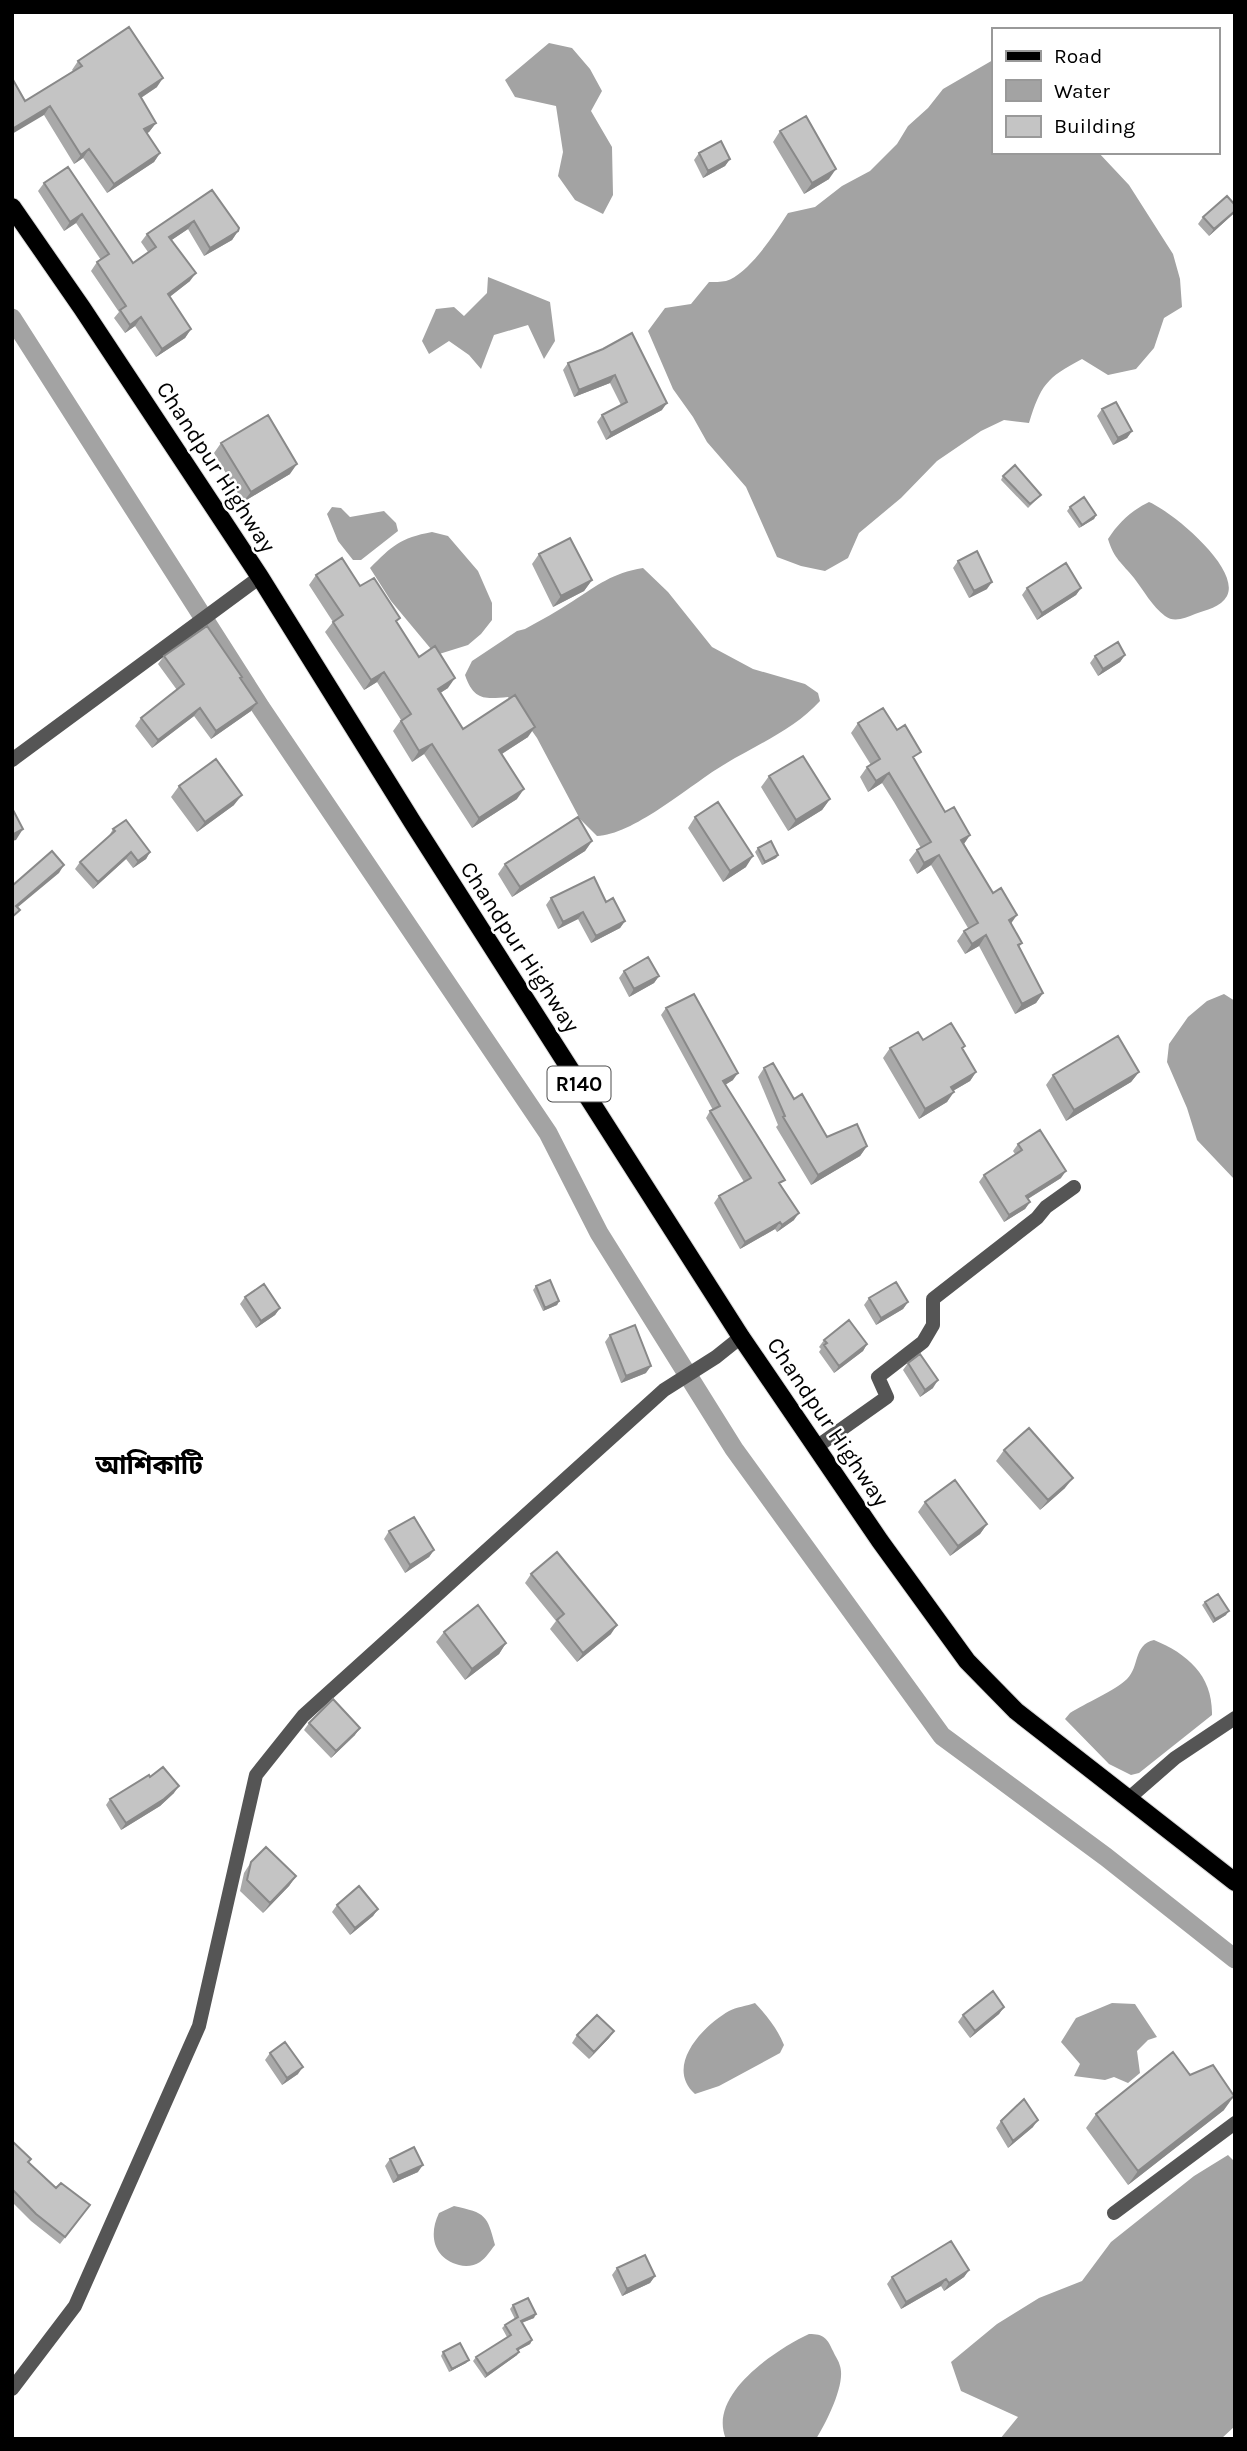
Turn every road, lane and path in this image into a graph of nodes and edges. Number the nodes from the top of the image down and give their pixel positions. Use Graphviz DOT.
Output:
graph roads {
  1 [pos="12,207"];
  2 [pos="260,578"];
  3 [pos="12,760"];
  4 [pos="1074,1186"];
  5 [pos="741,1337"];
  6 [pos="815,1448"];
  7 [pos="1235,1718"];
  8 [pos="1128,1799"];
  9 [pos="1235,1882"];
  10 [pos="1235,2123"];
  11 [pos="1114,2213"];
  12 [pos="12,2389"];
  1 -- 2 [label="main road, Chandpur Highway / R140"];
  2 -- 3 [label="street"];
  2 -- 5 [label="main road, Chandpur Highway / R140"];
  4 -- 6 [label="street"];
  5 -- 6 [label="main road, Chandpur Highway / R140"];
  5 -- 12 [label="street"];
  6 -- 8 [label="main road, Chandpur Highway / R140"];
  7 -- 8 [label="street"];
  8 -- 9 [label="main road, Chandpur Highway / R140"];
  10 -- 11 [label="street"];
}
